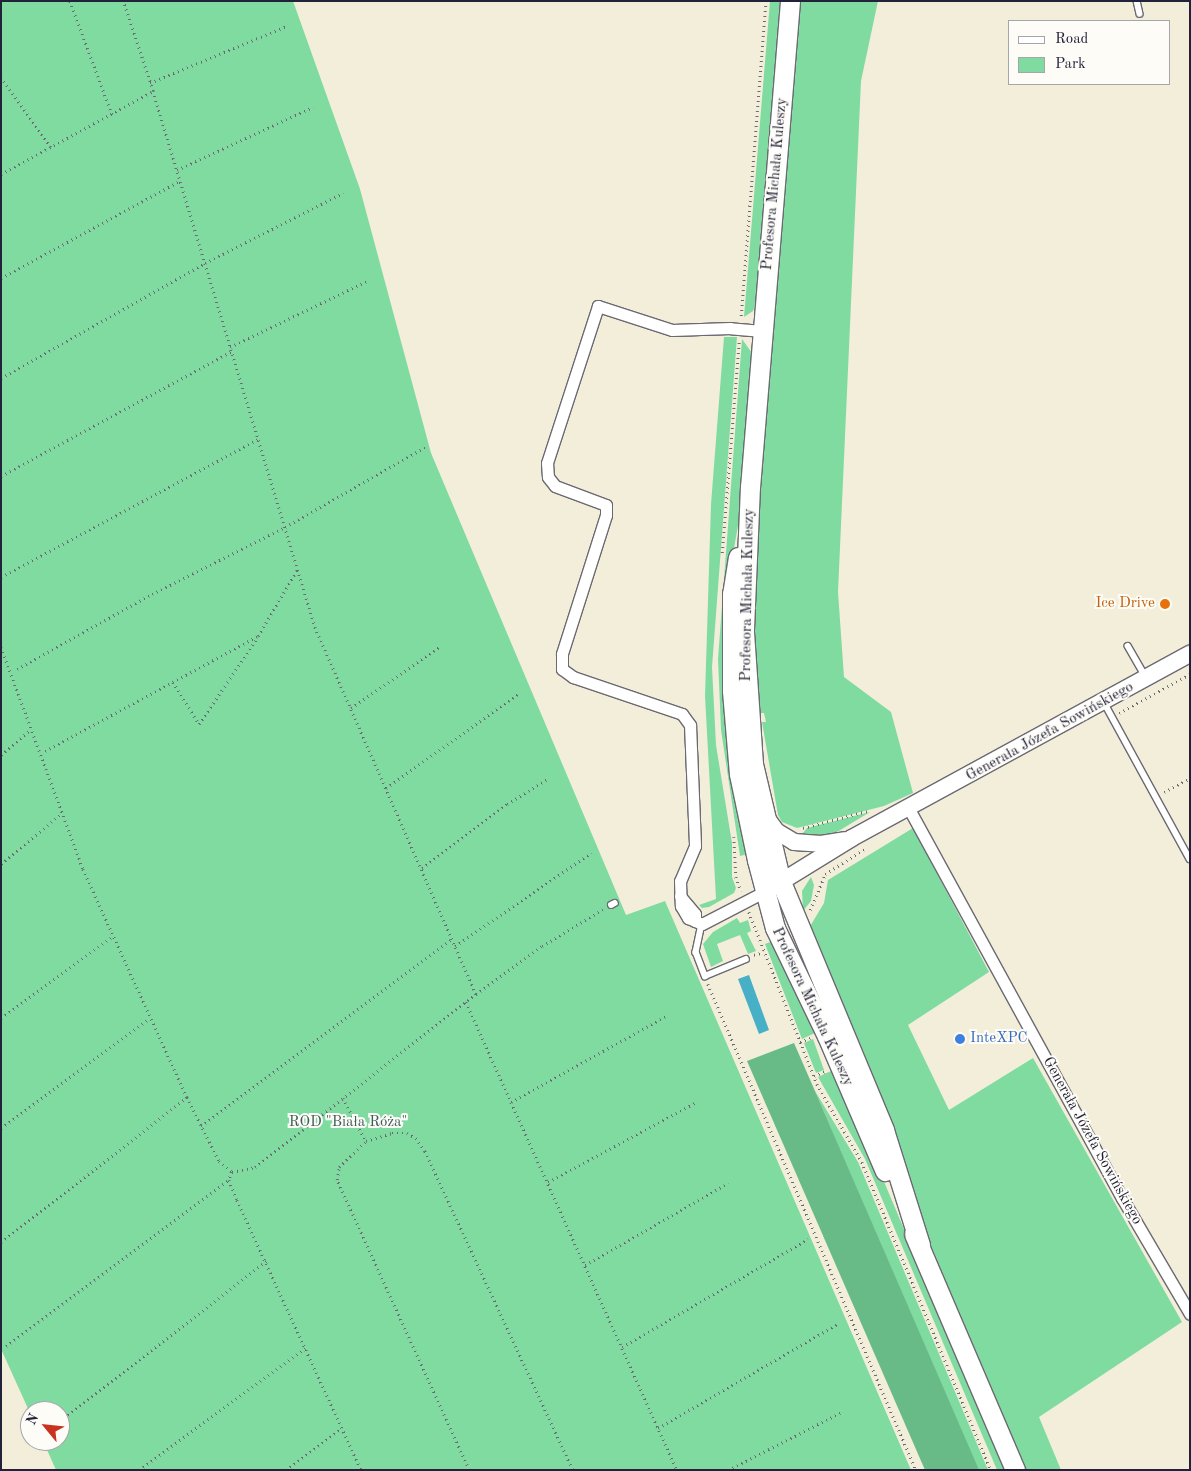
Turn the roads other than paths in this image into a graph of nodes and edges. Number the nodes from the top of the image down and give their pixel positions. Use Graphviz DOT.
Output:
graph roads {
  1 [pos="790,1"];
  2 [pos="1137,1"];
  3 [pos="1140,14"];
  4 [pos="762,331"];
  5 [pos="750,486"];
  6 [pos="1128,646"];
  7 [pos="1190,654"];
  8 [pos="1146,678"];
  9 [pos="1107,710"];
  10 [pos="910,809"];
  11 [pos="761,810"];
  12 [pos="852,838"];
  13 [pos="1190,859"];
  14 [pos="773,887"];
  15 [pos="699,923"];
  16 [pos="746,958"];
  17 [pos="920,1245"];
  18 [pos="1190,1314"];
  19 [pos="1015,1470"];
  1 -- 4 [label="main road, Profesora Michała Kuleszy"];
  2 -- 3 [label="lane"];
  4 -- 5 [label="main road, Profesora Michała Kuleszy"];
  4 -- 15 [label="street"];
  5 -- 11 [label="main road, Profesora Michała Kuleszy"];
  5 -- 14 [label="main road, Profesora Michała Kuleszy"];
  6 -- 8 [label="lane"];
  7 -- 8 [label="street, Generała Józefa Sowińskiego"];
  8 -- 9 [label="street, Generała Józefa Sowińskiego"];
  9 -- 10 [label="street, Generała Józefa Sowińskiego"];
  9 -- 13 [label="lane"];
  10 -- 12 [label="street, Generała Józefa Sowińskiego"];
  10 -- 18 [label="street, Generała Józefa Sowińskiego"];
  11 -- 12 [label="street"];
  11 -- 14 [label="main road, Profesora Michała Kuleszy"];
  12 -- 14 [label="street, Generała Józefa Sowińskiego"];
  14 -- 15 [label="street"];
  14 -- 17 [label="main road, Profesora Michała Kuleszy"];
  14 -- 17 [label="main road, Profesora Michała Kuleszy"];
  15 -- 16 [label="lane"];
  17 -- 19 [label="main road, Profesora Michała Kuleszy"];
}
